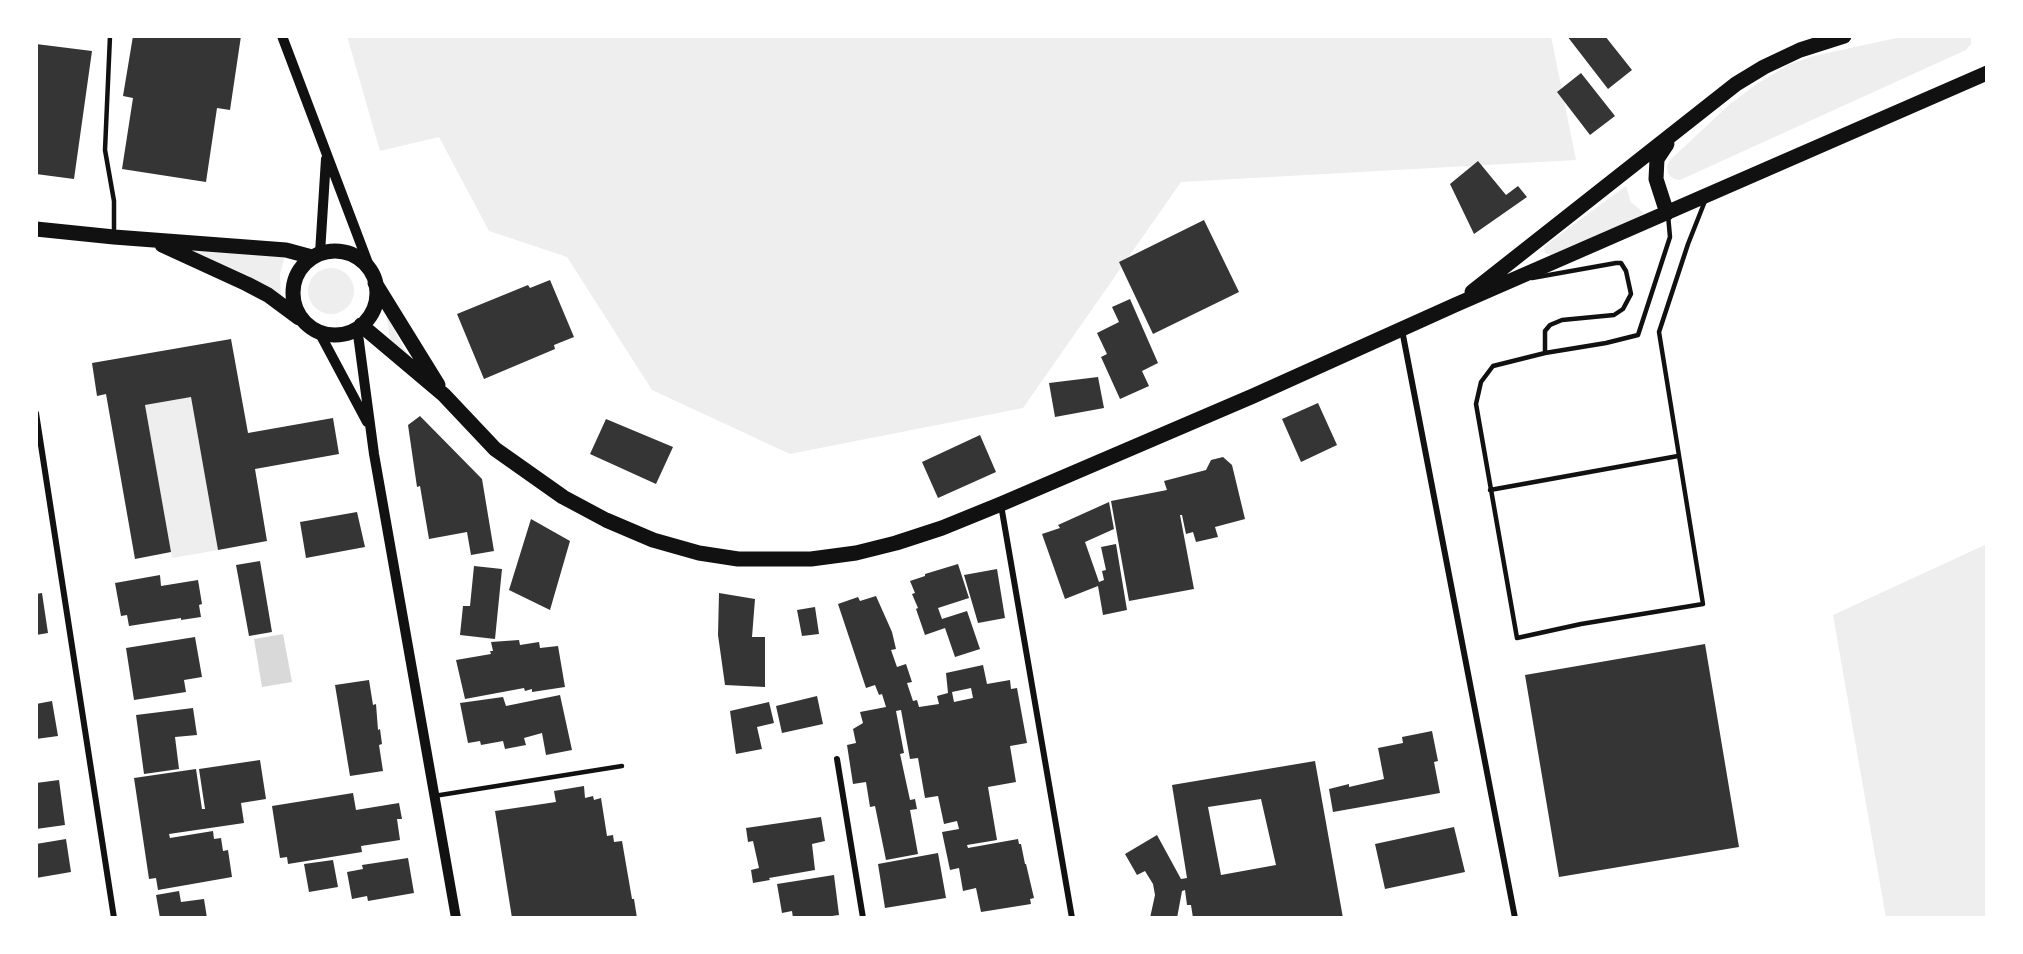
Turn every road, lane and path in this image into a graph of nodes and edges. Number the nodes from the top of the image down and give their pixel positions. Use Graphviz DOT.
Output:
graph roads {
  1 [pos="110,36"];
  2 [pos="282,36"];
  3 [pos="1844,36"];
  4 [pos="1985,71"];
  5 [pos="1674,134"];
  6 [pos="326,153"];
  7 [pos="1707,196"];
  8 [pos="1667,213"];
  9 [pos="36,229"];
  10 [pos="114,237"];
  11 [pos="151,240"];
  12 [pos="316,255"];
  13 [pos="373,276"];
  14 [pos="1517,278"];
  15 [pos="1455,305"];
  16 [pos="359,326"];
  17 [pos="313,328"];
  18 [pos="1402,330"];
  19 [pos="1545,353"];
  20 [pos="444,395"];
  21 [pos="36,413"];
  22 [pos="369,428"];
  23 [pos="1678,456"];
  24 [pos="1490,490"];
  25 [pos="1001,504"];
  26 [pos="837,759"];
  27 [pos="622,766"];
  28 [pos="434,796"];
  29 [pos="114,918"];
  30 [pos="456,918"];
  31 [pos="863,918"];
  32 [pos="1072,918"];
  33 [pos="1515,918"];
  1 -- 10 [label="lane"];
  2 -- 6 [label="street"];
  3 -- 5 [label="main road"];
  4 -- 7 [label="main road"];
  5 -- 8 [label="main road"];
  5 -- 15 [label="main road"];
  6 -- 12 [label="street"];
  6 -- 13 [label="street"];
  7 -- 8 [label="main road"];
  7 -- 23 [label="lane"];
  8 -- 14 [label="main road"];
  8 -- 19 [label="lane"];
  9 -- 10 [label="main road"];
  10 -- 11 [label="main road"];
  11 -- 12 [label="main road"];
  11 -- 17 [label="main road"];
  12 -- 13 [label="main road"];
  12 -- 17 [label="main road"];
  13 -- 16 [label="main road"];
  13 -- 20 [label="main road"];
  14 -- 15 [label="main road"];
  14 -- 19 [label="lane"];
  15 -- 18 [label="main road"];
  16 -- 17 [label="main road"];
  16 -- 20 [label="main road"];
  16 -- 22 [label="street"];
  17 -- 22 [label="street"];
  18 -- 25 [label="main road"];
  18 -- 33 [label="street"];
  19 -- 24 [label="lane"];
  20 -- 25 [label="main road"];
  21 -- 29 [label="street"];
  22 -- 28 [label="street"];
  23 -- 24 [label="lane"];
  23 -- 24 [label="lane"];
  25 -- 32 [label="street"];
  26 -- 31 [label="street"];
  27 -- 28 [label="lane"];
  28 -- 30 [label="street"];
}
